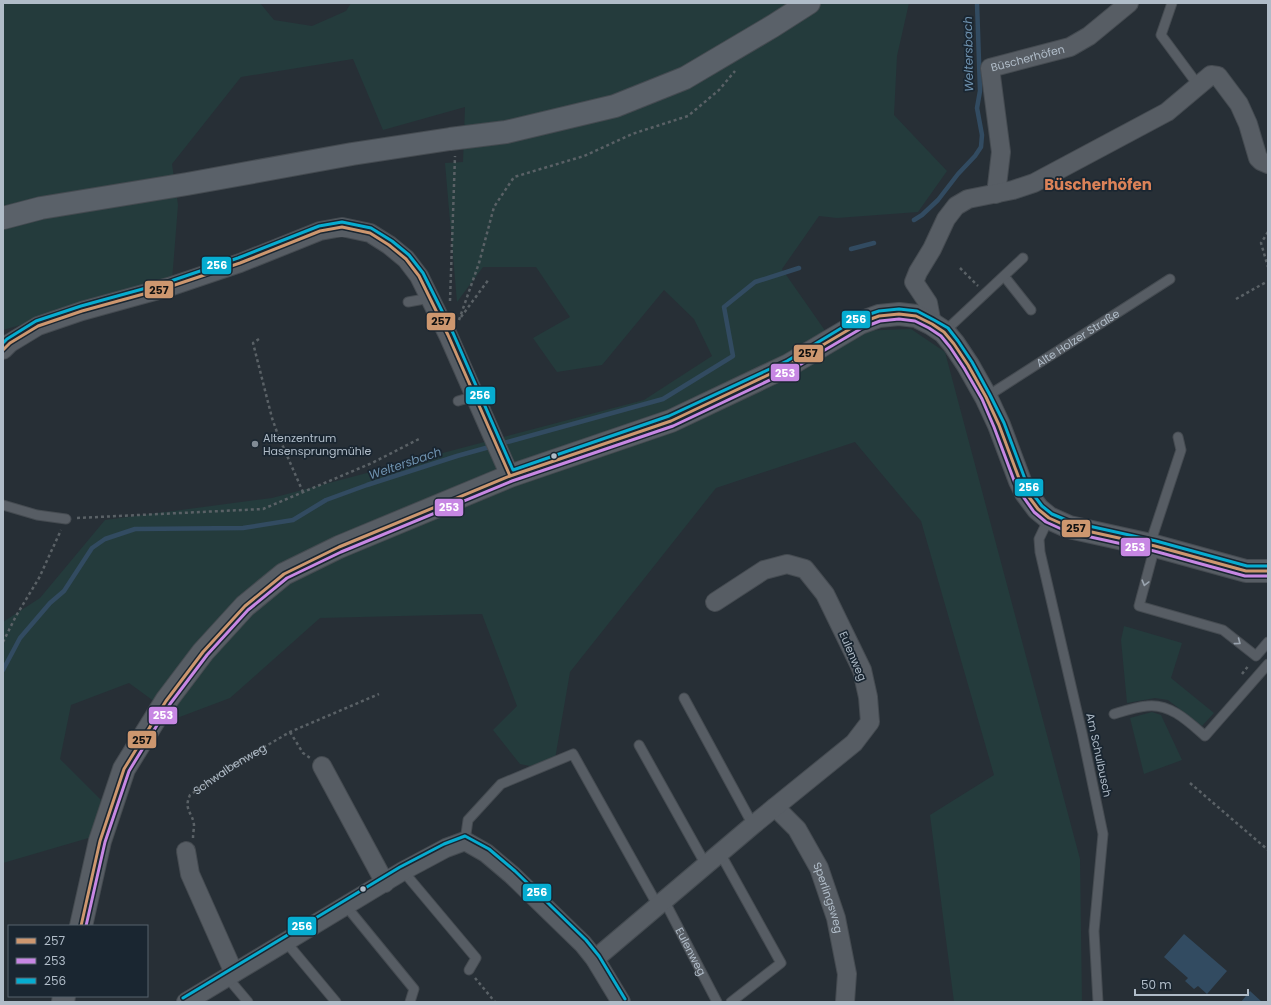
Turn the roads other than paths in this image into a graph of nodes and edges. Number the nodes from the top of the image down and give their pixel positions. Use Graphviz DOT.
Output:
graph roads {
  1 [pos="809,3"];
  2 [pos="1128,3"];
  3 [pos="1172,3"];
  4 [pos="1198,86"];
  5 [pos="1268,164"];
  6 [pos="996,194"];
  7 [pos="3,218"];
  8 [pos="1023,258"];
  9 [pos="1004,276"];
  10 [pos="1170,279"];
  11 [pos="430,298"];
  12 [pos="408,302"];
  13 [pos="1031,310"];
  14 [pos="938,328"];
  15 [pos="3,350"];
  16 [pos="475,396"];
  17 [pos="986,397"];
  18 [pos="458,401"];
  19 [pos="1178,437"];
  20 [pos="510,476"];
  21 [pos="3,505"];
  22 [pos="1049,518"];
  23 [pos="66,519"];
  24 [pos="1152,545"];
  25 [pos="1268,570"];
  26 [pos="715,602"];
  27 [pos="1268,642"];
  28 [pos="1268,664"];
  29 [pos="684,698"];
  30 [pos="1114,714"];
  31 [pos="639,745"];
  32 [pos="322,766"];
  33 [pos="775,807"];
  34 [pos="754,826"];
  35 [pos="465,841"];
  36 [pos="186,851"];
  37 [pos="720,854"];
  38 [pos="706,865"];
  39 [pos="403,871"];
  40 [pos="385,882"];
  41 [pos="661,903"];
  42 [pos="346,906"];
  43 [pos="81,925"];
  44 [pos="286,942"];
  45 [pos="595,959"];
  46 [pos="469,970"];
  47 [pos="231,975"];
  48 [pos="186,1002"];
  49 [pos="248,1002"];
  50 [pos="336,1002"];
  51 [pos="410,1002"];
  52 [pos="621,1002"];
  53 [pos="717,1002"];
  54 [pos="731,1002"];
  55 [pos="845,1002"];
  56 [pos="1098,1002"];
  1 -- 7 [label="main road"];
  2 -- 6 [label="street, Büscherhöfen"];
  3 -- 4 [label="lane"];
  4 -- 5 [label="street"];
  4 -- 6 [label="street"];
  6 -- 14 [label="street"];
  8 -- 9 [label="lane"];
  9 -- 13 [label="lane"];
  9 -- 14 [label="lane"];
  10 -- 17 [label="lane, Alte Holzer Straße"];
  11 -- 12 [label="lane"];
  11 -- 15 [label="street"];
  11 -- 16 [label="street"];
  14 -- 17 [label="street"];
  14 -- 20 [label="street"];
  16 -- 18 [label="lane"];
  16 -- 20 [label="street"];
  17 -- 22 [label="street"];
  19 -- 24 [label="lane"];
  20 -- 43 [label="street"];
  21 -- 23 [label="lane"];
  22 -- 24 [label="street"];
  22 -- 56 [label="lane, Am Schulbusch"];
  24 -- 25 [label="street"];
  24 -- 27 [label="lane, one-way"];
  26 -- 33 [label="street, Eulenweg"];
  28 -- 30 [label="lane"];
  29 -- 34 [label="lane"];
  31 -- 38 [label="lane"];
  32 -- 40 [label="street"];
  33 -- 34 [label="street, Eulenweg"];
  33 -- 55 [label="street, Sperlingsweg"];
  34 -- 37 [label="street, Eulenweg"];
  35 -- 39 [label="street"];
  35 -- 41 [label="lane, Eulenweg"];
  35 -- 45 [label="street"];
  36 -- 47 [label="street"];
  37 -- 38 [label="street, Eulenweg"];
  37 -- 54 [label="lane"];
  38 -- 41 [label="street, Eulenweg"];
  39 -- 40 [label="street"];
  39 -- 46 [label="lane"];
  40 -- 42 [label="street"];
  41 -- 45 [label="street, Eulenweg"];
  41 -- 53 [label="lane, Eulenweg"];
  42 -- 44 [label="street"];
  42 -- 51 [label="lane"];
  44 -- 47 [label="street"];
  44 -- 50 [label="lane"];
  45 -- 52 [label="street"];
  47 -- 48 [label="street"];
  47 -- 49 [label="lane"];
}
